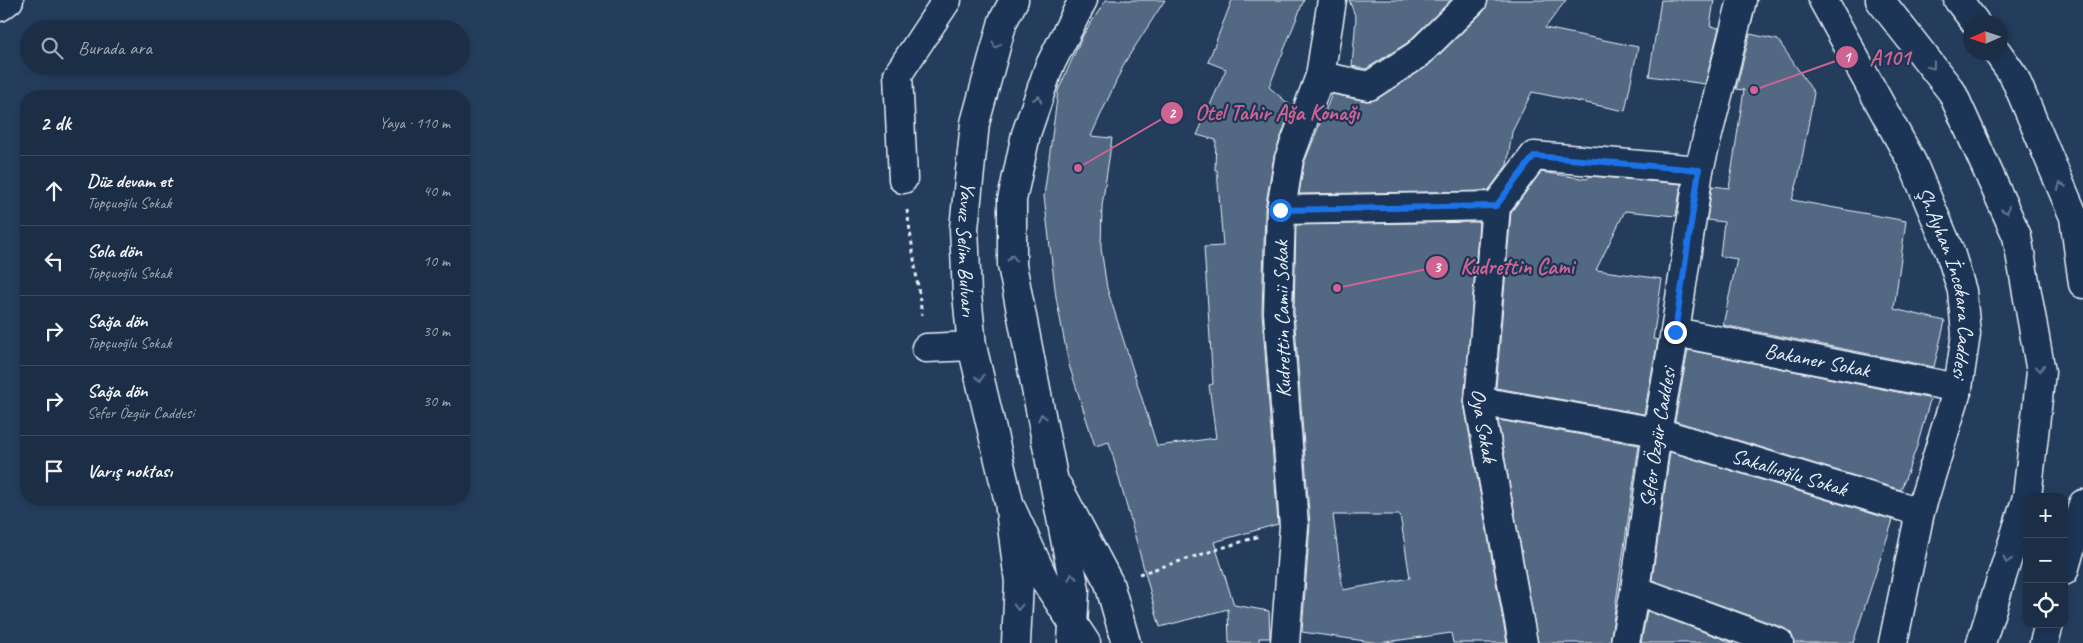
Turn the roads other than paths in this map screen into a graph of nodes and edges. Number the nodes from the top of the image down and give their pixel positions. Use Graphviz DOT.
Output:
graph roads {
  1 [pos="9,0"];
  2 [pos="947,0"];
  3 [pos="1014,0"];
  4 [pos="1084,0"];
  5 [pos="1332,0"];
  6 [pos="1472,0"];
  7 [pos="1742,0"];
  8 [pos="1824,0"];
  9 [pos="1880,0"];
  10 [pos="1958,0"];
  11 [pos="0,7"];
  12 [pos="1970,15"];
  13 [pos="2003,60"];
  14 [pos="1320,76"];
  15 [pos="1699,170"];
  16 [pos="903,179"];
  17 [pos="1496,206"];
  18 [pos="1280,210"];
  19 [pos="2083,284"];
  20 [pos="1675,332"];
  21 [pos="972,346"];
  22 [pos="926,348"];
  23 [pos="1958,388"];
  24 [pos="1479,401"];
  25 [pos="1658,432"];
  26 [pos="1055,483"];
  27 [pos="2027,493"];
  28 [pos="1009,502"];
  29 [pos="2083,504"];
  30 [pos="2023,510"];
  31 [pos="1920,512"];
  32 [pos="2068,557"];
  33 [pos="1635,590"];
  34 [pos="2048,628"];
  35 [pos="1077,636"];
  36 [pos="1016,643"];
  37 [pos="1126,643"];
  38 [pos="1285,643"];
  39 [pos="1523,643"];
  40 [pos="1625,643"];
  41 [pos="1779,643"];
  42 [pos="1893,643"];
  43 [pos="1981,643"];
  44 [pos="2044,643"];
  1 -- 11 [label="street"];
  2 -- 16 [label="street"];
  3 -- 21 [label="street, Yavuz Selim Bulvarı, one-way"];
  26 -- 4 [label="street, Yavuz Selim Bulvarı, one-way"];
  5 -- 14 [label="street, Kudrettin Camii Sokak"];
  6 -- 14 [label="street"];
  7 -- 15 [label="street, Sefer Özgür Caddesi"];
  8 -- 23 [label="street, Şh.Ayhan İncekara Caddesi"];
  9 -- 27 [label="street, one-way"];
  10 -- 12 [label="street"];
  19 -- 13 [label="street, one-way"];
  14 -- 18 [label="street, Kudrettin Camii Sokak"];
  15 -- 17 [label="street"];
  15 -- 20 [label="street, Sefer Özgür Caddesi"];
  17 -- 18 [label="street"];
  17 -- 24 [label="street, Oya Sokak"];
  18 -- 38 [label="street, Kudrettin Camii Sokak"];
  20 -- 23 [label="street, Bakaner Sokak"];
  20 -- 25 [label="street, Sefer Özgür Caddesi"];
  21 -- 22 [label="street"];
  21 -- 28 [label="street, Yavuz Selim Bulvarı, one-way"];
  23 -- 31 [label="street, Şh.Ayhan İncekara Caddesi"];
  24 -- 25 [label="street, Sakallıoğlu Sokak"];
  24 -- 39 [label="street, Oya Sokak"];
  25 -- 31 [label="street, Sakallıoğlu Sokak"];
  25 -- 33 [label="street, Sefer Özgür Caddesi"];
  35 -- 26 [label="street, Yavuz Selim Bulvarı, one-way"];
  26 -- 37 [label="street, Yavuz Selim Bulvarı"];
  28 -- 35 [label="street, Yavuz Selim Bulvarı"];
  28 -- 36 [label="street, Yavuz Selim Bulvarı, one-way"];
  29 -- 32 [label="street"];
  30 -- 43 [label="street, one-way"];
  31 -- 42 [label="street, Şh.Ayhan İncekara Caddesi"];
  33 -- 40 [label="street, Sefer Özgür Caddesi"];
  33 -- 41 [label="street"];
  34 -- 44 [label="street"];
}
